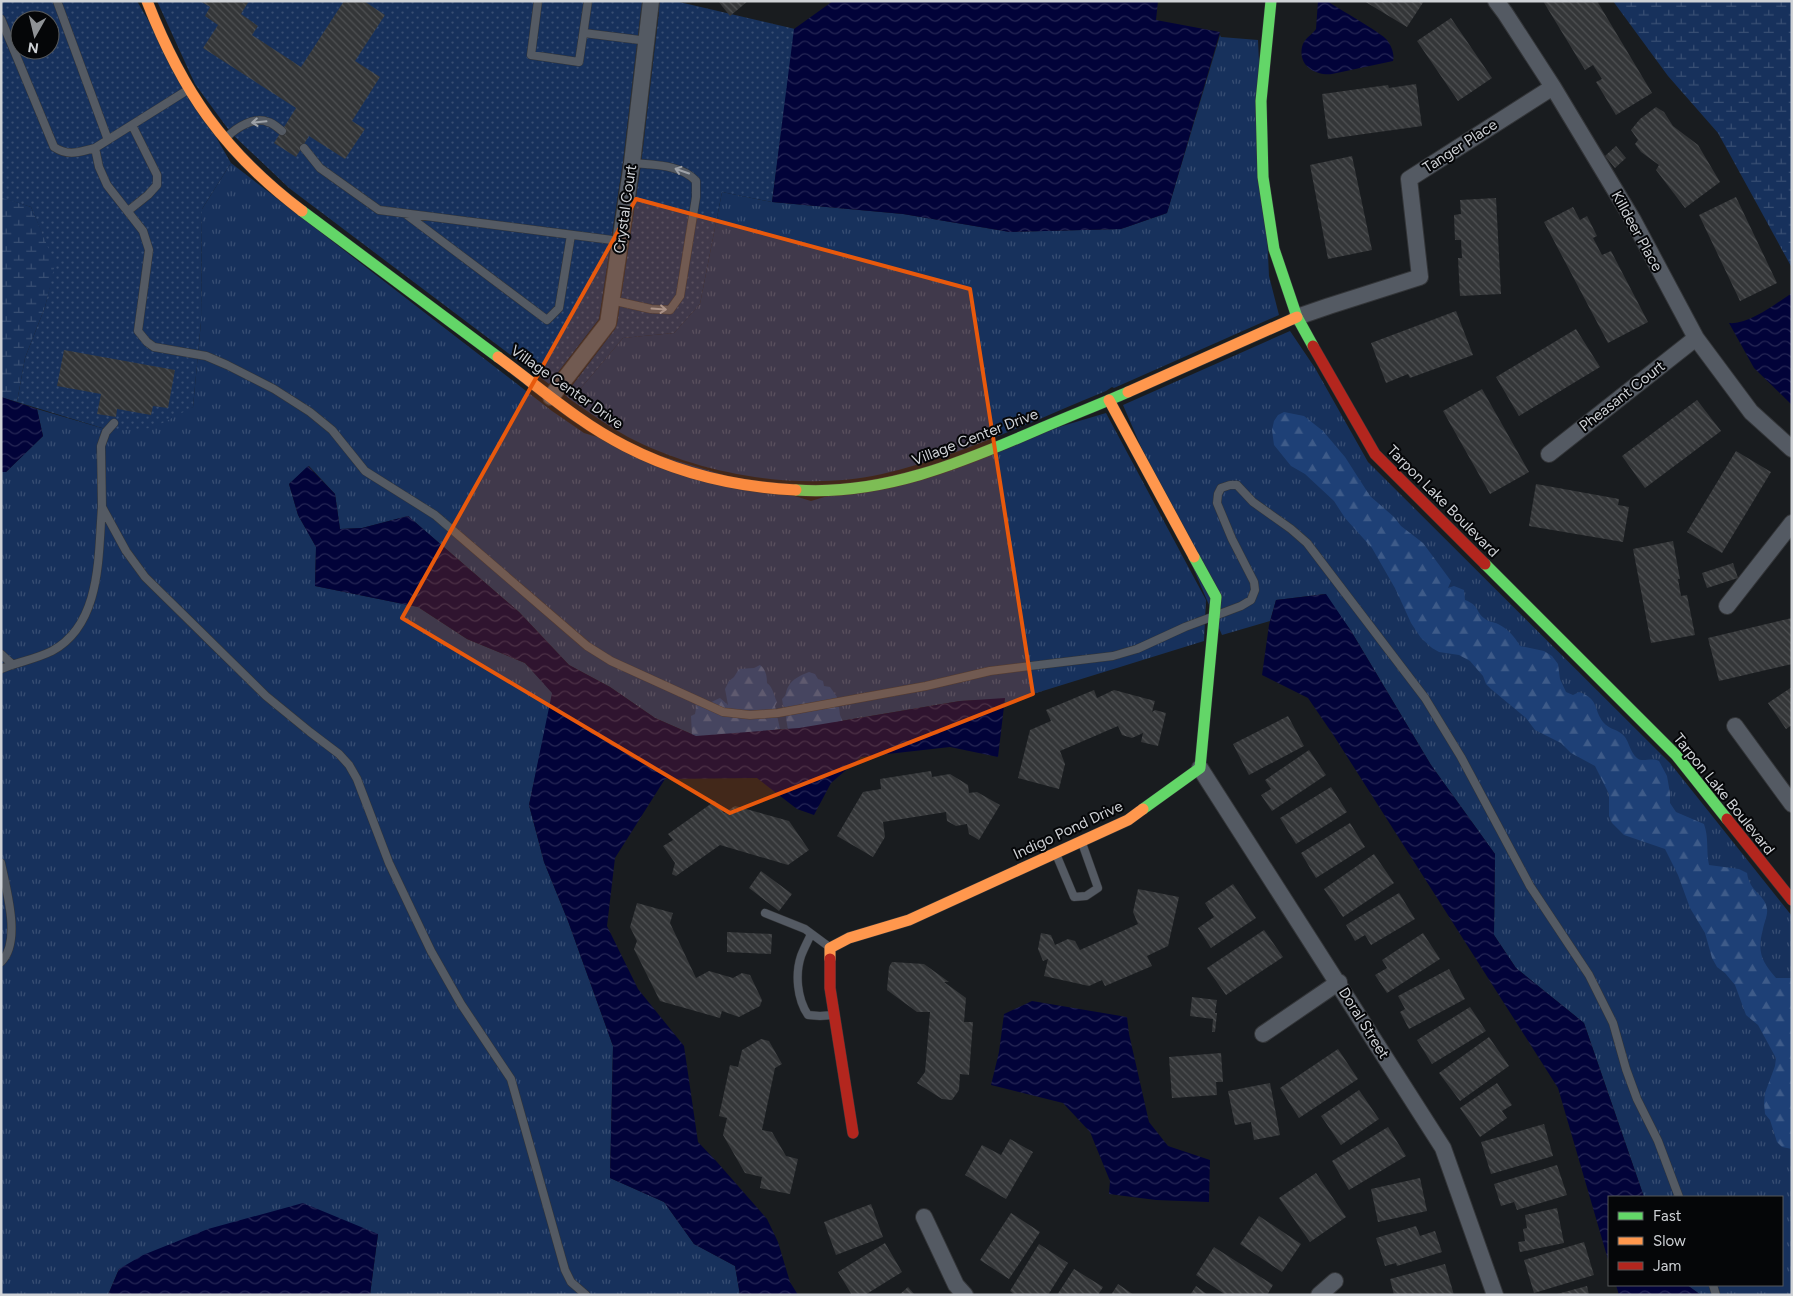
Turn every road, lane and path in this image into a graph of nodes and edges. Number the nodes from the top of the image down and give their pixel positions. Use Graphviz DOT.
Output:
graph roads {
  1 [pos="57,1"];
  2 [pos="147,1"];
  3 [pos="538,1"];
  4 [pos="588,1"];
  5 [pos="651,1"];
  6 [pos="1272,1"];
  7 [pos="1496,1"];
  8 [pos="1,19"];
  9 [pos="584,32"];
  10 [pos="648,41"];
  11 [pos="1553,87"];
  12 [pos="188,90"];
  13 [pos="132,125"];
  14 [pos="282,131"];
  15 [pos="108,140"];
  16 [pos="224,140"];
  17 [pos="94,148"];
  18 [pos="304,148"];
  19 [pos="632,163"];
  20 [pos="128,211"];
  21 [pos="406,214"];
  22 [pos="571,235"];
  23 [pos="620,241"];
  24 [pos="611,300"];
  25 [pos="1297,317"];
  26 [pos="1696,338"];
  27 [pos="551,397"];
  28 [pos="1109,400"];
  29 [pos="114,423"];
  30 [pos="1792,449"];
  31 [pos="1549,454"];
  32 [pos="102,507"];
  33 [pos="1792,524"];
  34 [pos="1727,606"];
  35 [pos="1215,615"];
  36 [pos="1,654"];
  37 [pos="12,664"];
  38 [pos="1,669"];
  39 [pos="1735,726"];
  40 [pos="1200,768"];
  41 [pos="1792,804"];
  42 [pos="1082,841"];
  43 [pos="1056,853"];
  44 [pos="1,863"];
  45 [pos="1792,900"];
  46 [pos="765,914"];
  47 [pos="811,934"];
  48 [pos="830,948"];
  49 [pos="1,962"];
  50 [pos="1339,982"];
  51 [pos="835,1014"];
  52 [pos="1263,1034"];
  53 [pos="853,1132"];
  54 [pos="1679,1196"];
  55 [pos="924,1217"];
  56 [pos="1335,1280"];
  57 [pos="586,1295"];
  58 [pos="965,1295"];
  59 [pos="1319,1295"];
  60 [pos="1495,1295"];
  1 -- 15 [label="lane"];
  2 -- 12 [label="street, Village Center Drive"];
  3 -- 9 [label="lane"];
  4 -- 9 [label="lane"];
  5 -- 10 [label="street, Crystal Court"];
  6 -- 25 [label="street, Tarpon Lake Boulevard"];
  7 -- 11 [label="street, Killdeer Place"];
  8 -- 17 [label="lane"];
  9 -- 10 [label="lane"];
  10 -- 19 [label="street, Crystal Court"];
  11 -- 25 [label="street, Tanger Place"];
  11 -- 26 [label="street, Killdeer Place"];
  12 -- 13 [label="lane"];
  12 -- 16 [label="street, Village Center Drive"];
  13 -- 15 [label="lane"];
  13 -- 20 [label="lane"];
  14 -- 16 [label="lane, one-way"];
  15 -- 17 [label="lane"];
  16 -- 27 [label="street, Village Center Drive"];
  17 -- 20 [label="lane"];
  18 -- 21 [label="lane"];
  19 -- 23 [label="street, Crystal Court"];
  24 -- 19 [label="lane, one-way"];
  20 -- 35 [label="lane"];
  21 -- 22 [label="lane"];
  21 -- 22 [label="lane"];
  22 -- 23 [label="lane"];
  23 -- 24 [label="street, Crystal Court"];
  24 -- 27 [label="street, Crystal Court"];
  25 -- 28 [label="street, Village Center Drive"];
  25 -- 45 [label="street, Tarpon Lake Boulevard"];
  26 -- 30 [label="street, Killdeer Place"];
  26 -- 31 [label="street, Pheasant Court"];
  27 -- 28 [label="street, Village Center Drive"];
  28 -- 35 [label="street"];
  29 -- 32 [label="lane"];
  32 -- 37 [label="lane"];
  32 -- 57 [label="lane"];
  33 -- 34 [label="street"];
  35 -- 40 [label="street"];
  35 -- 54 [label="lane"];
  36 -- 37 [label="lane"];
  37 -- 38 [label="lane"];
  39 -- 41 [label="street"];
  40 -- 42 [label="street, Indigo Pond Drive"];
  40 -- 50 [label="street, Doral Street"];
  42 -- 43 [label="street, Indigo Pond Drive"];
  42 -- 43 [label="lane"];
  43 -- 48 [label="street, Indigo Pond Drive"];
  44 -- 49 [label="lane"];
  46 -- 47 [label="lane"];
  47 -- 48 [label="lane"];
  47 -- 51 [label="lane"];
  48 -- 51 [label="street"];
  50 -- 52 [label="street"];
  50 -- 60 [label="street, Doral Street"];
  51 -- 53 [label="street"];
  55 -- 58 [label="street"];
  56 -- 59 [label="street"];
}
